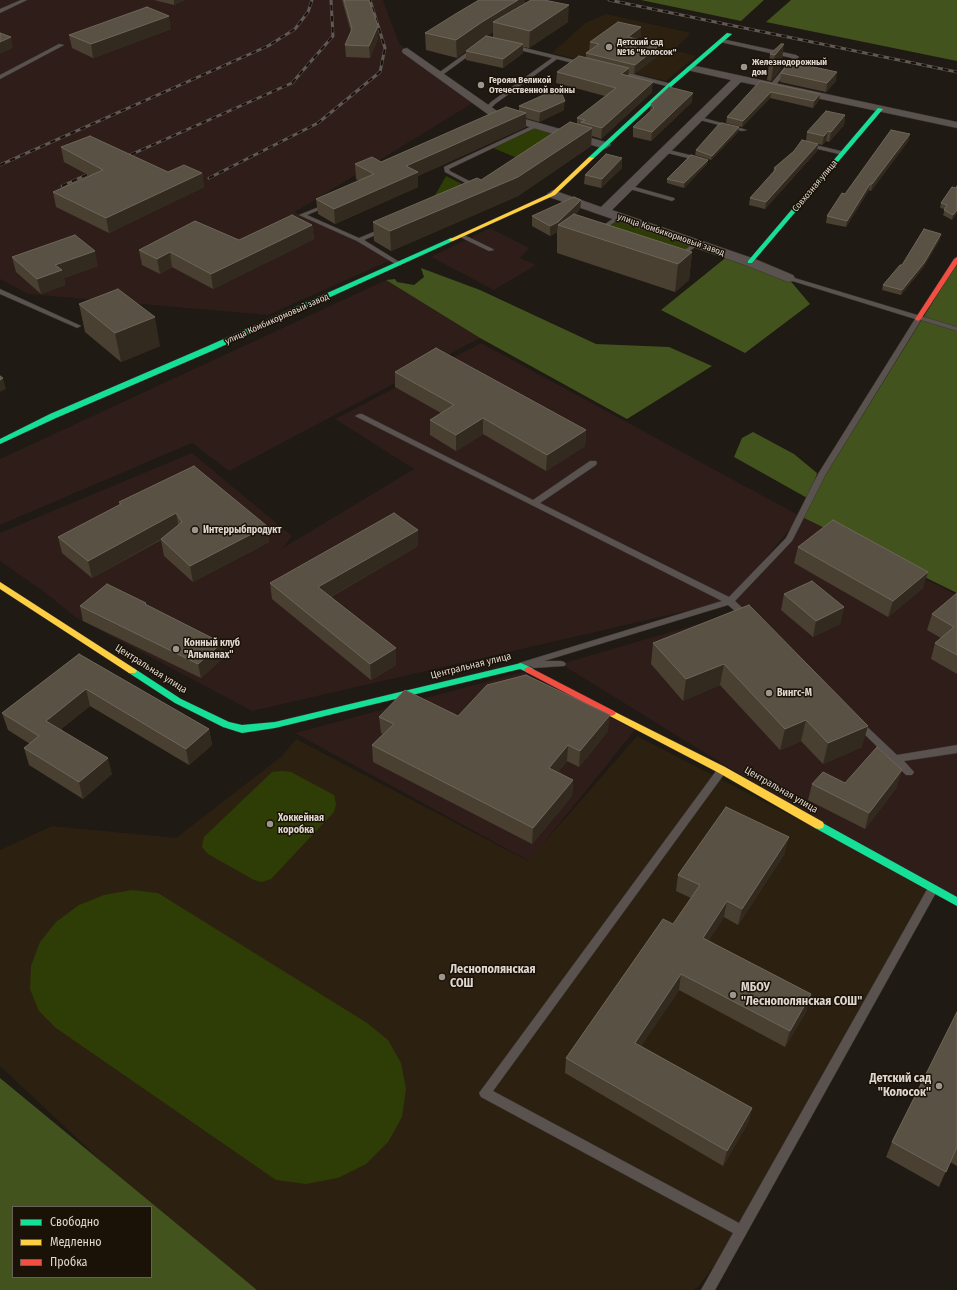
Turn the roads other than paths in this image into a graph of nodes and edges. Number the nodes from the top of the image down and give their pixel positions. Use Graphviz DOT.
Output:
graph roads {
  1 [pos="25,0"];
  2 [pos="0,11"];
  3 [pos="729,34"];
  4 [pos="722,41"];
  5 [pos="61,45"];
  6 [pos="480,45"];
  7 [pos="507,46"];
  8 [pos="407,51"];
  9 [pos="555,58"];
  10 [pos="590,66"];
  11 [pos="691,68"];
  12 [pos="612,71"];
  13 [pos="439,75"];
  14 [pos="0,77"];
  15 [pos="739,78"];
  16 [pos="670,84"];
  17 [pos="772,86"];
  18 [pos="880,109"];
  19 [pos="489,110"];
  20 [pos="698,118"];
  21 [pos="957,125"];
  22 [pos="536,126"];
  23 [pos="744,130"];
  24 [pos="801,144"];
  25 [pos="605,146"];
  26 [pos="664,151"];
  27 [pos="843,152"];
  28 [pos="707,161"];
  29 [pos="486,185"];
  30 [pos="628,187"];
  31 [pos="479,189"];
  32 [pos="472,192"];
  33 [pos="553,194"];
  34 [pos="672,199"];
  35 [pos="331,204"];
  36 [pos="603,212"];
  37 [pos="619,217"];
  38 [pos="392,226"];
  39 [pos="462,236"];
  40 [pos="591,236"];
  41 [pos="359,240"];
  42 [pos="696,244"];
  43 [pos="491,250"];
  44 [pos="957,259"];
  45 [pos="672,262"];
  46 [pos="750,262"];
  47 [pos="399,264"];
  48 [pos="788,278"];
  49 [pos="0,291"];
  50 [pos="918,319"];
  51 [pos="77,326"];
  52 [pos="957,329"];
  53 [pos="359,416"];
  54 [pos="0,442"];
  55 [pos="593,463"];
  56 [pos="534,503"];
  57 [pos="0,585"];
  58 [pos="730,601"];
  59 [pos="753,622"];
  60 [pos="561,664"];
  61 [pos="521,666"];
  62 [pos="849,715"];
  63 [pos="957,749"];
  64 [pos="895,759"];
  65 [pos="722,770"];
  66 [pos="909,772"];
  67 [pos="933,889"];
  68 [pos="957,902"];
  69 [pos="741,1231"];
  70 [pos="708,1290"];
  1 -- 2 [label="lane"];
  3 -- 4 [label="street, улица Комбикормовый завод"];
  4 -- 11 [label="street, улица Комбикормовый завод"];
  4 -- 17 [label="lane"];
  5 -- 14 [label="lane"];
  6 -- 13 [label="lane"];
  7 -- 9 [label="lane"];
  8 -- 13 [label="street"];
  9 -- 10 [label="lane"];
  9 -- 19 [label="lane"];
  11 -- 15 [label="street"];
  11 -- 16 [label="street, улица Комбикормовый завод"];
  12 -- 16 [label="lane"];
  13 -- 19 [label="street"];
  15 -- 17 [label="street"];
  15 -- 20 [label="street"];
  16 -- 25 [label="street, улица Комбикормовый завод"];
  17 -- 18 [label="street"];
  18 -- 21 [label="street"];
  18 -- 27 [label="street, Совхозная улица"];
  19 -- 22 [label="street"];
  20 -- 23 [label="lane"];
  20 -- 26 [label="street"];
  22 -- 25 [label="street"];
  22 -- 31 [label="lane"];
  24 -- 27 [label="lane"];
  25 -- 33 [label="street, улица Комбикормовый завод"];
  26 -- 28 [label="lane"];
  26 -- 30 [label="street"];
  27 -- 46 [label="street, Совхозная улица"];
  29 -- 31 [label="lane"];
  30 -- 34 [label="lane"];
  30 -- 36 [label="street"];
  31 -- 32 [label="lane"];
  33 -- 36 [label="street, улица Комбикормовый завод"];
  33 -- 39 [label="street, улица Комбикормовый завод"];
  35 -- 41 [label="lane"];
  36 -- 37 [label="street, улица Комбикормовый завод"];
  37 -- 40 [label="lane"];
  37 -- 42 [label="street, улица Комбикормовый завод"];
  38 -- 41 [label="lane"];
  39 -- 43 [label="lane"];
  39 -- 47 [label="street, улица Комбикормовый завод"];
  41 -- 47 [label="lane"];
  42 -- 45 [label="lane"];
  42 -- 46 [label="street, улица Комбикормовый завод"];
  44 -- 50 [label="street"];
  46 -- 48 [label="street, улица Комбикормовый завод"];
  47 -- 54 [label="street, улица Комбикормовый завод"];
  48 -- 50 [label="lane"];
  49 -- 51 [label="lane"];
  50 -- 52 [label="lane"];
  50 -- 58 [label="lane"];
  53 -- 56 [label="lane"];
  55 -- 56 [label="lane"];
  56 -- 58 [label="lane"];
  57 -- 61 [label="street, Центральная улица"];
  58 -- 59 [label="lane"];
  58 -- 61 [label="lane"];
  60 -- 61 [label="lane"];
  61 -- 65 [label="street, Центральная улица"];
  62 -- 64 [label="lane"];
  63 -- 64 [label="lane"];
  64 -- 66 [label="lane"];
  65 -- 67 [label="street, Центральная улица"];
  65 -- 69 [label="lane"];
  67 -- 68 [label="street, Центральная улица"];
  67 -- 69 [label="lane"];
  69 -- 70 [label="lane"];
}
